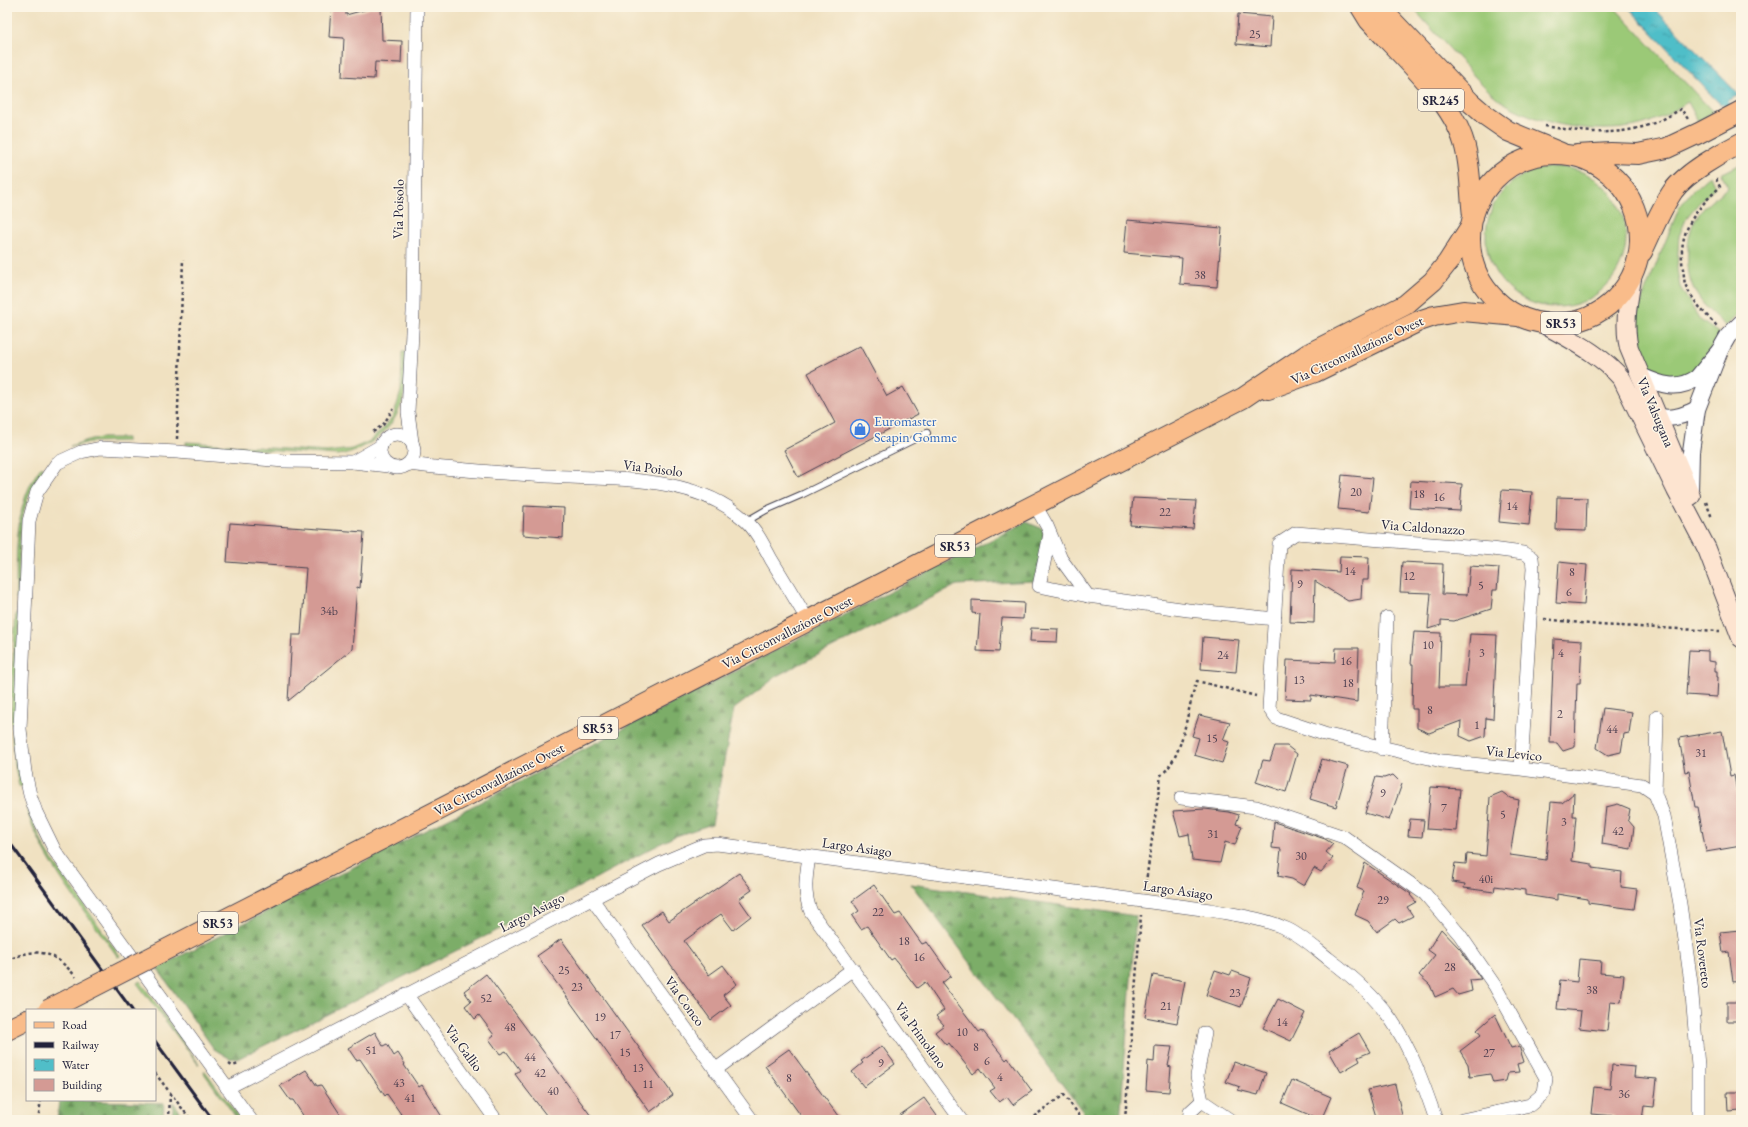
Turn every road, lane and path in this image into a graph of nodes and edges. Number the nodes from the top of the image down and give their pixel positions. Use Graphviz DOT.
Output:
graph roads {
  1 [pos="417,7"];
  2 [pos="1361,7"];
  3 [pos="1379,7"];
  4 [pos="1741,111"];
  5 [pos="1691,124"];
  6 [pos="1542,125"];
  7 [pos="1737,145"];
  8 [pos="1568,155"];
  9 [pos="1716,179"];
  10 [pos="1472,221"];
  11 [pos="183,259"];
  12 [pos="1634,269"];
  13 [pos="1520,316"];
  14 [pos="1540,322"];
  15 [pos="1741,323"];
  16 [pos="1718,328"];
  17 [pos="1720,350"];
  18 [pos="1610,365"];
  19 [pos="1641,376"];
  20 [pos="1243,398"];
  21 [pos="394,406"];
  22 [pos="1697,409"];
  23 [pos="408,412"];
  24 [pos="1658,416"];
  25 [pos="927,433"];
  26 [pos="370,435"];
  27 [pos="392,435"];
  28 [pos="413,445"];
  29 [pos="380,446"];
  30 [pos="177,452"];
  31 [pos="353,462"];
  32 [pos="409,464"];
  33 [pos="388,466"];
  34 [pos="429,466"];
  35 [pos="1690,492"];
  36 [pos="1706,499"];
  37 [pos="1035,505"];
  38 [pos="1712,520"];
  39 [pos="747,521"];
  40 [pos="1050,534"];
  41 [pos="1707,549"];
  42 [pos="1088,596"];
  43 [pos="1387,618"];
  44 [pos="1274,619"];
  45 [pos="1538,619"];
  46 [pos="808,621"];
  47 [pos="1740,635"];
  48 [pos="1260,697"];
  49 [pos="1657,717"];
  50 [pos="1276,718"];
  51 [pos="1382,749"];
  52 [pos="1521,769"];
  53 [pos="1655,794"];
  54 [pos="1181,798"];
  55 [pos="809,857"];
  56 [pos="1137,890"];
  57 [pos="1145,891"];
  58 [pos="1151,892"];
  59 [pos="592,899"];
  60 [pos="1141,913"];
  61 [pos="7,961"];
  62 [pos="853,969"];
  63 [pos="79,982"];
  64 [pos="406,994"];
  65 [pos="50,1009"];
  66 [pos="26,1020"];
  67 [pos="7,1030"];
  68 [pos="1206,1033"];
  69 [pos="226,1062"];
  70 [pos="241,1064"];
  71 [pos="715,1070"];
  72 [pos="156,1074"];
  73 [pos="227,1088"];
  74 [pos="170,1093"];
  75 [pos="1202,1100"];
  76 [pos="41,1101"];
  77 [pos="38,1120"];
  78 [pos="169,1120"];
  79 [pos="191,1120"];
  80 [pos="251,1120"];
  81 [pos="496,1120"];
  82 [pos="752,1120"];
  83 [pos="961,1120"];
  84 [pos="1029,1120"];
  85 [pos="1083,1120"];
  86 [pos="1125,1120"];
  87 [pos="1189,1120"];
  88 [pos="1230,1120"];
  89 [pos="1436,1120"];
  90 [pos="1462,1120"];
  91 [pos="1698,1120"];
  1 -- 23 [label="street, Via Poisolo"];
  2 -- 10 [label="main road, SR245"];
  3 -- 8 [label="main road, SR245"];
  4 -- 8 [label="main road, Via Circonvallazione Ovest / SR53"];
  5 -- 6 [label="path"];
  7 -- 12 [label="main road, Via Circonvallazione Ovest / SR53"];
  8 -- 10 [label="main road, Via Circonvallazione Ovest / SR53"];
  8 -- 12 [label="main road, Via Circonvallazione Ovest / SR53"];
  9 -- 16 [label="path"];
  10 -- 13 [label="main road, Via Circonvallazione Ovest / SR53"];
  10 -- 20 [label="main road, Via Circonvallazione Ovest / SR53"];
  11 -- 30 [label="path"];
  12 -- 14 [label="main road, Via Circonvallazione Ovest / SR53"];
  12 -- 19 [label="main road, Via Valsugana"];
  13 -- 14 [label="main road, Via Circonvallazione Ovest / SR53"];
  13 -- 20 [label="main road, Via Circonvallazione Ovest / SR53"];
  14 -- 18 [label="main road, Via Valsugana"];
  15 -- 17 [label="street"];
  17 -- 19 [label="street"];
  17 -- 22 [label="street"];
  18 -- 24 [label="street"];
  18 -- 41 [label="main road, Via Valsugana"];
  19 -- 24 [label="main road, Via Valsugana"];
  20 -- 37 [label="main road, Via Circonvallazione Ovest / SR53"];
  21 -- 26 [label="path"];
  22 -- 24 [label="street"];
  22 -- 35 [label="street"];
  23 -- 27 [label="street"];
  23 -- 28 [label="street, Via Poisolo"];
  24 -- 35 [label="main road, Via Valsugana"];
  25 -- 39 [label="lane"];
  27 -- 28 [label="street"];
  27 -- 29 [label="street"];
  28 -- 32 [label="street"];
  28 -- 34 [label="street"];
  29 -- 31 [label="street"];
  29 -- 33 [label="street"];
  30 -- 31 [label="street"];
  30 -- 73 [label="street"];
  31 -- 33 [label="street"];
  32 -- 33 [label="street"];
  32 -- 34 [label="street, Via Poisolo"];
  34 -- 39 [label="street, Via Poisolo"];
  35 -- 41 [label="main road, Via Valsugana"];
  36 -- 38 [label="path"];
  37 -- 40 [label="street"];
  37 -- 46 [label="main road, Via Circonvallazione Ovest / SR53"];
  39 -- 46 [label="street, Via Poisolo"];
  40 -- 42 [label="street"];
  40 -- 42 [label="street"];
  41 -- 47 [label="main road, Via Valsugana"];
  42 -- 44 [label="street"];
  43 -- 51 [label="street"];
  44 -- 50 [label="street, Via Caldonazzo"];
  44 -- 52 [label="street, Via Caldonazzo"];
  45 -- 47 [label="path"];
  46 -- 65 [label="main road, Via Circonvallazione Ovest / SR53, bridge"];
  48 -- 57 [label="path"];
  49 -- 53 [label="street, Via Rovereto"];
  50 -- 51 [label="street, Via Levico"];
  51 -- 52 [label="street, Via Levico"];
  52 -- 53 [label="street, Via Levico"];
  53 -- 91 [label="street, Via Rovereto"];
  54 -- 90 [label="street"];
  55 -- 59 [label="street, Largo Asiago"];
  55 -- 62 [label="street, Via Primolano"];
  55 -- 89 [label="street, Largo Asiago"];
  56 -- 57 [label="path"];
  57 -- 58 [label="path"];
  59 -- 64 [label="street, Largo Asiago"];
  59 -- 71 [label="street, Via Conco"];
  60 -- 86 [label="path"];
  61 -- 63 [label="path"];
  62 -- 71 [label="street"];
  62 -- 83 [label="street, Via Primolano"];
  64 -- 73 [label="street, Largo Asiago"];
  64 -- 81 [label="street, Via Gallio"];
  66 -- 67 [label="main road"];
  68 -- 75 [label="street"];
  69 -- 70 [label="path"];
  71 -- 82 [label="street, Via Conco"];
  72 -- 74 [label="path"];
  73 -- 80 [label="street"];
  74 -- 78 [label="path"];
  74 -- 79 [label="path"];
  75 -- 87 [label="street"];
  75 -- 88 [label="street"];
  76 -- 77 [label="path"];
  84 -- 85 [label="path"];
}
